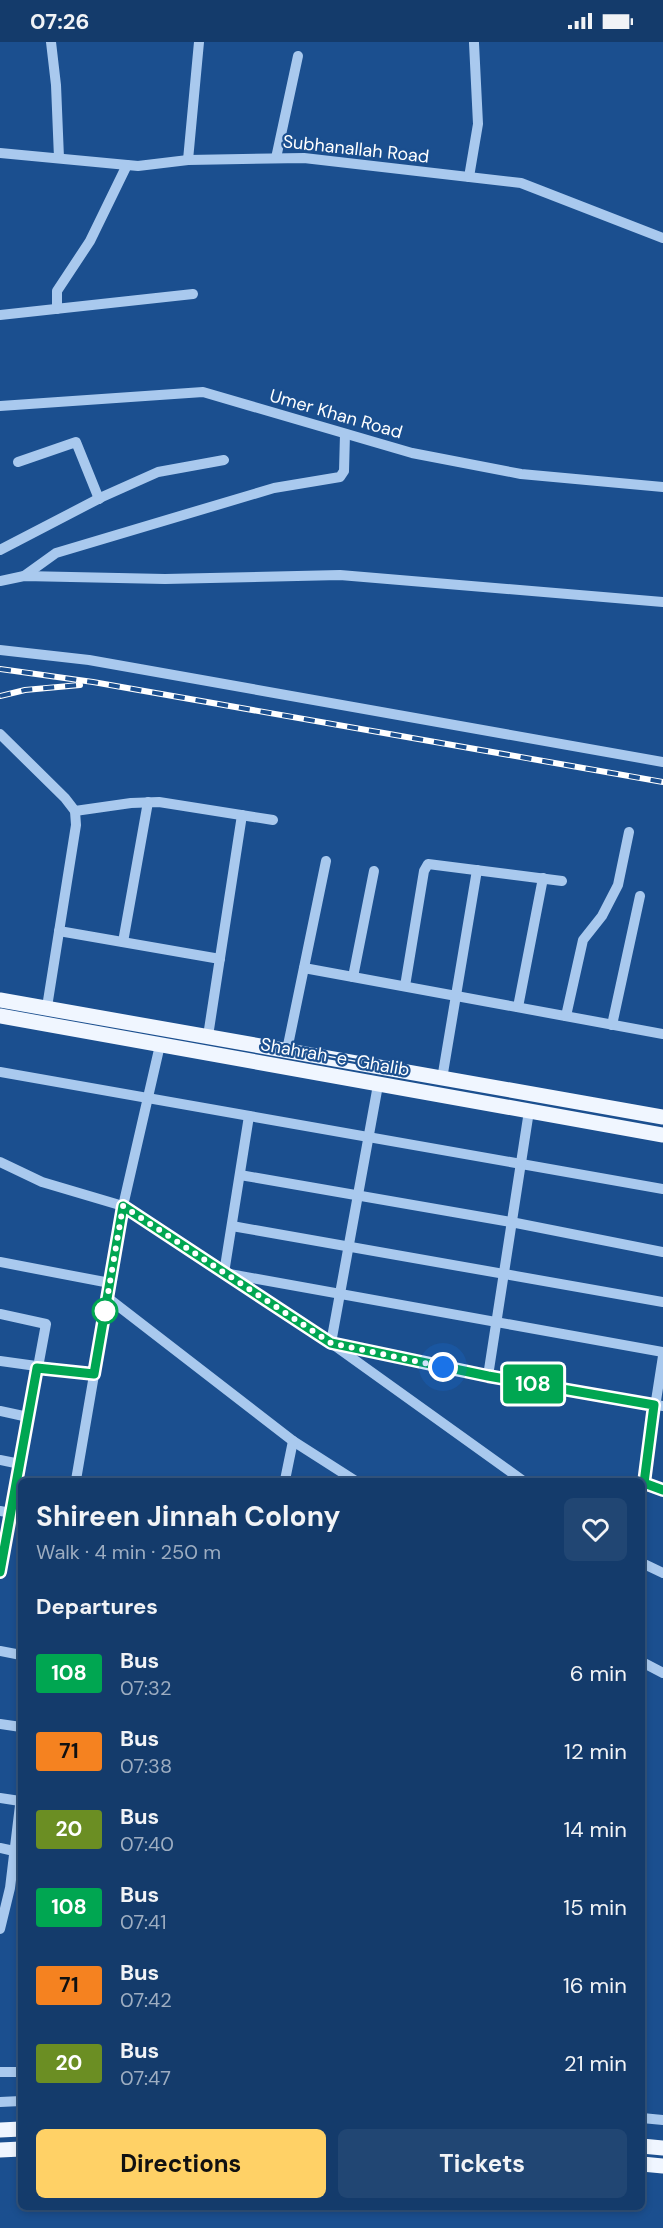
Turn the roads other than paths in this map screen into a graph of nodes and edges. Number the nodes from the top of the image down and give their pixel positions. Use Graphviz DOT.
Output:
graph roads {
  1 [pos="51,42"];
  2 [pos="199,42"];
  3 [pos="474,43"];
  4 [pos="298,56"];
  5 [pos="0,153"];
  6 [pos="59,158"];
  7 [pos="276,158"];
  8 [pos="188,160"];
  9 [pos="127,165"];
  10 [pos="469,177"];
  11 [pos="663,238"];
  12 [pos="193,294"];
  13 [pos="57,309"];
  14 [pos="0,315"];
  15 [pos="0,406"];
  16 [pos="345,434"];
  17 [pos="224,460"];
  18 [pos="18,462"];
  19 [pos="663,487"];
  20 [pos="99,499"];
  21 [pos="0,550"];
  22 [pos="24,576"];
  23 [pos="0,581"];
  24 [pos="663,602"];
  25 [pos="0,650"];
  26 [pos="0,734"];
  27 [pos="663,762"];
  28 [pos="148,802"];
  29 [pos="75,811"];
  30 [pos="242,815"];
  31 [pos="273,820"];
  32 [pos="629,832"];
  33 [pos="326,861"];
  34 [pos="477,870"];
  35 [pos="374,871"];
  36 [pos="543,879"];
  37 [pos="562,881"];
  38 [pos="640,896"];
  39 [pos="59,931"];
  40 [pos="123,942"];
  41 [pos="220,959"];
  42 [pos="303,968"];
  43 [pos="353,977"];
  44 [pos="405,986"];
  45 [pos="456,994"];
  46 [pos="0,999"];
  47 [pos="47,1007"];
  48 [pos="518,1007"];
  49 [pos="0,1016"];
  50 [pos="566,1016"];
  51 [pos="612,1025"];
  52 [pos="662,1030"];
  53 [pos="208,1036"];
  54 [pos="160,1045"];
  55 [pos="287,1050"];
  56 [pos="0,1072"];
  57 [pos="442,1079"];
  58 [pos="378,1085"];
  59 [pos="147,1097"];
  60 [pos="529,1111"];
  61 [pos="249,1116"];
  62 [pos="663,1117"];
  63 [pos="663,1135"];
  64 [pos="369,1139"];
  65 [pos="0,1162"];
  66 [pos="521,1165"];
  67 [pos="240,1175"];
  68 [pos="663,1189"];
  69 [pos="359,1197"];
  70 [pos="123,1206"];
  71 [pos="512,1222"];
  72 [pos="232,1226"];
  73 [pos="349,1246"];
  74 [pos="663,1252"];
  75 [pos="0,1262"];
  76 [pos="224,1273"];
  77 [pos="503,1274"];
  78 [pos="110,1283"];
  79 [pos="340,1294"];
  80 [pos="108,1298"];
  81 [pos="663,1302"];
  82 [pos="0,1314"];
  83 [pos="495,1321"];
  84 [pos="331,1343"];
  85 [pos="663,1354"];
  86 [pos="0,1360"];
  87 [pos="37,1368"];
  88 [pos="94,1374"];
  89 [pos="488,1376"];
  90 [pos="659,1406"];
  91 [pos="0,1411"];
  92 [pos="28,1417"];
  93 [pos="292,1440"];
  94 [pos="0,1460"];
  95 [pos="20,1464"];
  96 [pos="76,1478"];
  97 [pos="285,1478"];
  98 [pos="351,1478"];
  99 [pos="519,1478"];
  100 [pos="645,1478"];
  101 [pos="645,1486"];
  102 [pos="663,1490"];
  103 [pos="11,1513"];
  104 [pos="1,1559"];
  105 [pos="645,1564"];
  106 [pos="0,1572"];
  107 [pos="663,1573"];
  108 [pos="0,1651"];
  109 [pos="18,1654"];
  110 [pos="645,1664"];
  111 [pos="663,1673"];
  112 [pos="0,1724"];
  113 [pos="18,1727"];
  114 [pos="0,1798"];
  115 [pos="18,1799"];
  116 [pos="18,1816"];
  117 [pos="0,1848"];
  118 [pos="14,1851"];
  119 [pos="15,1889"];
  120 [pos="0,1929"];
  121 [pos="0,2072"];
  122 [pos="18,2072"];
  123 [pos="0,2102"];
  124 [pos="18,2102"];
  125 [pos="645,2118"];
  126 [pos="663,2120"];
  127 [pos="18,2129"];
  128 [pos="0,2130"];
  129 [pos="645,2146"];
  130 [pos="663,2148"];
  131 [pos="18,2149"];
  132 [pos="0,2150"];
  133 [pos="645,2164"];
  134 [pos="663,2166"];
  1 -- 6 [label="street"];
  2 -- 8 [label="street"];
  3 -- 10 [label="street"];
  4 -- 7 [label="street"];
  5 -- 6 [label="street, Subhanallah Road"];
  6 -- 9 [label="street, Subhanallah Road"];
  7 -- 8 [label="street, Subhanallah Road"];
  7 -- 10 [label="street, Subhanallah Road"];
  8 -- 9 [label="street, Subhanallah Road"];
  9 -- 13 [label="street"];
  10 -- 11 [label="street, Subhanallah Road"];
  12 -- 13 [label="street"];
  13 -- 14 [label="street"];
  15 -- 16 [label="street, Umer Khan Road"];
  16 -- 19 [label="street, Umer Khan Road"];
  16 -- 22 [label="street"];
  17 -- 20 [label="street"];
  18 -- 20 [label="street"];
  20 -- 21 [label="street"];
  22 -- 23 [label="street"];
  22 -- 24 [label="street"];
  25 -- 27 [label="street"];
  26 -- 29 [label="street"];
  28 -- 29 [label="street"];
  28 -- 30 [label="street"];
  28 -- 40 [label="street"];
  29 -- 39 [label="street"];
  30 -- 31 [label="street"];
  30 -- 41 [label="street"];
  32 -- 50 [label="street"];
  33 -- 42 [label="street"];
  34 -- 36 [label="street"];
  34 -- 44 [label="street"];
  34 -- 45 [label="street"];
  35 -- 43 [label="street"];
  36 -- 37 [label="street"];
  36 -- 48 [label="street"];
  38 -- 51 [label="street"];
  39 -- 40 [label="street"];
  39 -- 47 [label="street"];
  40 -- 41 [label="street"];
  41 -- 53 [label="street"];
  42 -- 43 [label="street"];
  42 -- 55 [label="street"];
  43 -- 44 [label="street"];
  44 -- 45 [label="street"];
  45 -- 48 [label="street"];
  45 -- 57 [label="street"];
  46 -- 47 [label="main road, Shahrah-e-Ghalib"];
  47 -- 53 [label="main road, Shahrah-e-Ghalib"];
  48 -- 50 [label="street"];
  49 -- 54 [label="main road, Shahrah-e-Ghalib"];
  50 -- 51 [label="street"];
  51 -- 52 [label="street"];
  53 -- 55 [label="main road, Shahrah-e-Ghalib"];
  54 -- 58 [label="main road, Shahrah-e-Ghalib"];
  54 -- 59 [label="street"];
  55 -- 57 [label="main road, Shahrah-e-Ghalib"];
  56 -- 59 [label="street"];
  57 -- 62 [label="main road, Shahrah-e-Ghalib"];
  58 -- 60 [label="main road, Shahrah-e-Ghalib"];
  58 -- 64 [label="street"];
  59 -- 61 [label="street"];
  59 -- 70 [label="street"];
  60 -- 63 [label="main road, Shahrah-e-Ghalib"];
  60 -- 66 [label="street"];
  61 -- 64 [label="street"];
  61 -- 67 [label="street"];
  64 -- 66 [label="street"];
  64 -- 69 [label="street"];
  65 -- 70 [label="street"];
  66 -- 68 [label="street"];
  66 -- 71 [label="street"];
  67 -- 69 [label="street"];
  67 -- 72 [label="street"];
  69 -- 71 [label="street"];
  69 -- 73 [label="street"];
  70 -- 76 [label="street"];
  70 -- 78 [label="street"];
  71 -- 74 [label="street"];
  71 -- 77 [label="street"];
  72 -- 73 [label="street"];
  72 -- 76 [label="street"];
  73 -- 77 [label="street"];
  73 -- 79 [label="street"];
  75 -- 78 [label="street"];
  76 -- 79 [label="street"];
  76 -- 84 [label="street"];
  77 -- 81 [label="street"];
  77 -- 83 [label="street"];
  78 -- 80 [label="street"];
  79 -- 83 [label="street"];
  79 -- 84 [label="street"];
  80 -- 88 [label="street"];
  80 -- 93 [label="street"];
  82 -- 87 [label="street"];
  83 -- 85 [label="street"];
  83 -- 89 [label="street"];
  84 -- 89 [label="street"];
  84 -- 99 [label="street"];
  85 -- 90 [label="street"];
  86 -- 87 [label="street"];
  87 -- 88 [label="street"];
  87 -- 92 [label="street"];
  88 -- 96 [label="street"];
  89 -- 90 [label="street"];
  90 -- 100 [label="street"];
  91 -- 92 [label="street"];
  92 -- 95 [label="street"];
  93 -- 97 [label="street"];
  93 -- 98 [label="street"];
  94 -- 95 [label="street"];
  95 -- 103 [label="street"];
  101 -- 102 [label="street"];
  103 -- 104 [label="street"];
  104 -- 106 [label="street"];
  105 -- 107 [label="street"];
  108 -- 109 [label="street"];
  110 -- 111 [label="street"];
  112 -- 113 [label="street"];
  114 -- 115 [label="street"];
  116 -- 118 [label="street"];
  117 -- 118 [label="street"];
  118 -- 119 [label="street"];
  119 -- 120 [label="street"];
  121 -- 122 [label="street"];
  123 -- 124 [label="street"];
  125 -- 126 [label="street"];
  127 -- 128 [label="main road"];
  129 -- 130 [label="main road"];
  131 -- 132 [label="main road"];
  133 -- 134 [label="main road"];
}
